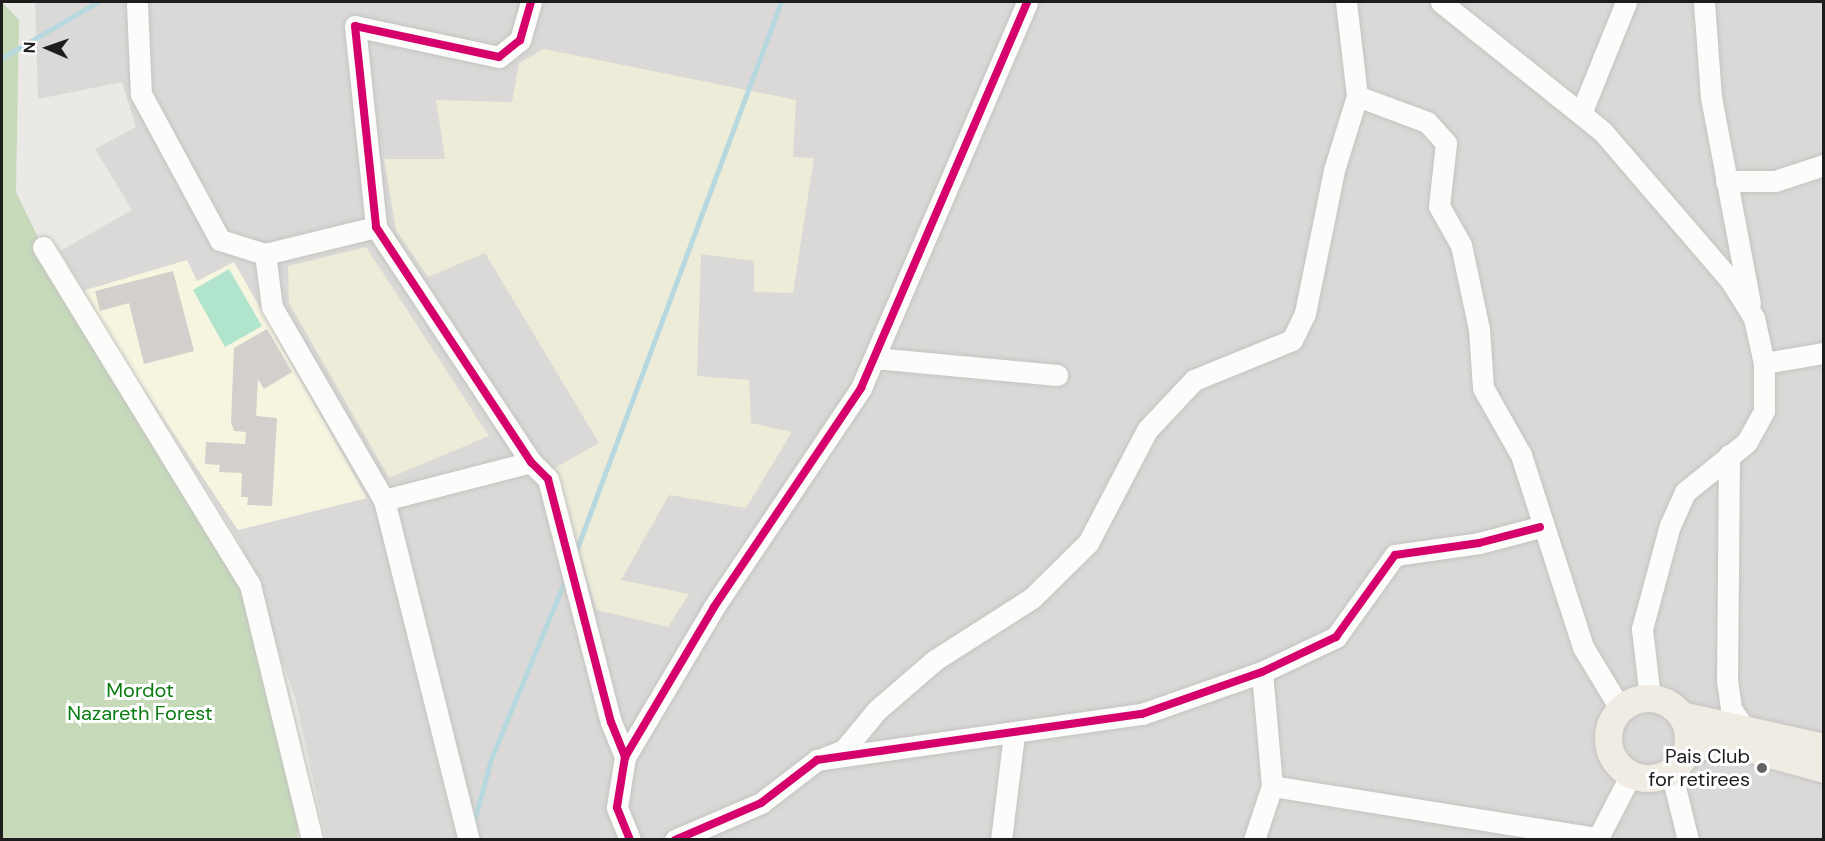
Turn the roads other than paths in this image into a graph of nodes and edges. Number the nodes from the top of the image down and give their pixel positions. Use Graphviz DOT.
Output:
graph roads {
  1 [pos="531,2"];
  2 [pos="1027,2"];
  3 [pos="1346,2"];
  4 [pos="1444,2"];
  5 [pos="1626,2"];
  6 [pos="1704,2"];
  7 [pos="137,4"];
  8 [pos="1357,96"];
  9 [pos="1582,111"];
  10 [pos="1824,165"];
  11 [pos="1726,181"];
  12 [pos="376,227"];
  13 [pos="42,247"];
  14 [pos="265,254"];
  15 [pos="1754,318"];
  16 [pos="1824,352"];
  17 [pos="874,358"];
  18 [pos="1764,363"];
  19 [pos="1057,375"];
  20 [pos="1729,455"];
  21 [pos="531,462"];
  22 [pos="384,500"];
  23 [pos="1540,527"];
  24 [pos="1262,672"];
  25 [pos="1650,698"];
  26 [pos="1621,710"];
  27 [pos="1681,715"];
  28 [pos="1747,732"];
  29 [pos="1014,734"];
  30 [pos="1824,747"];
  31 [pos="1687,749"];
  32 [pos="626,757"];
  33 [pos="817,760"];
  34 [pos="1824,769"];
  35 [pos="1671,771"];
  36 [pos="1630,774"];
  37 [pos="1272,786"];
  38 [pos="1597,839"];
  39 [pos="312,840"];
  40 [pos="469,840"];
  41 [pos="630,840"];
  42 [pos="675,840"];
  43 [pos="1001,840"];
  44 [pos="1254,840"];
  45 [pos="1688,840"];
  1 -- 12 [label="street"];
  2 -- 17 [label="street"];
  3 -- 8 [label="street"];
  4 -- 9 [label="street"];
  5 -- 9 [label="street"];
  6 -- 11 [label="street"];
  7 -- 14 [label="street"];
  8 -- 23 [label="street"];
  8 -- 33 [label="street"];
  9 -- 15 [label="street"];
  10 -- 11 [label="street"];
  11 -- 15 [label="street"];
  12 -- 14 [label="street"];
  12 -- 21 [label="street"];
  13 -- 39 [label="street"];
  14 -- 22 [label="street"];
  15 -- 18 [label="street"];
  16 -- 18 [label="street"];
  17 -- 19 [label="street"];
  17 -- 32 [label="street"];
  18 -- 20 [label="street"];
  20 -- 25 [label="street"];
  20 -- 28 [label="street"];
  21 -- 22 [label="street"];
  21 -- 32 [label="street"];
  22 -- 40 [label="street"];
  23 -- 24 [label="street"];
  23 -- 26 [label="street"];
  24 -- 29 [label="street"];
  24 -- 37 [label="street"];
  25 -- 26 [label="main road"];
  25 -- 27 [label="main road"];
  26 -- 36 [label="main road"];
  27 -- 28 [label="main road"];
  27 -- 31 [label="main road"];
  28 -- 30 [label="main road"];
  29 -- 33 [label="street"];
  29 -- 43 [label="street"];
  31 -- 34 [label="main road"];
  31 -- 35 [label="main road"];
  32 -- 41 [label="street"];
  33 -- 42 [label="street"];
  35 -- 36 [label="main road"];
  35 -- 45 [label="street"];
  36 -- 38 [label="street"];
  37 -- 38 [label="street"];
  37 -- 44 [label="street"];
}
